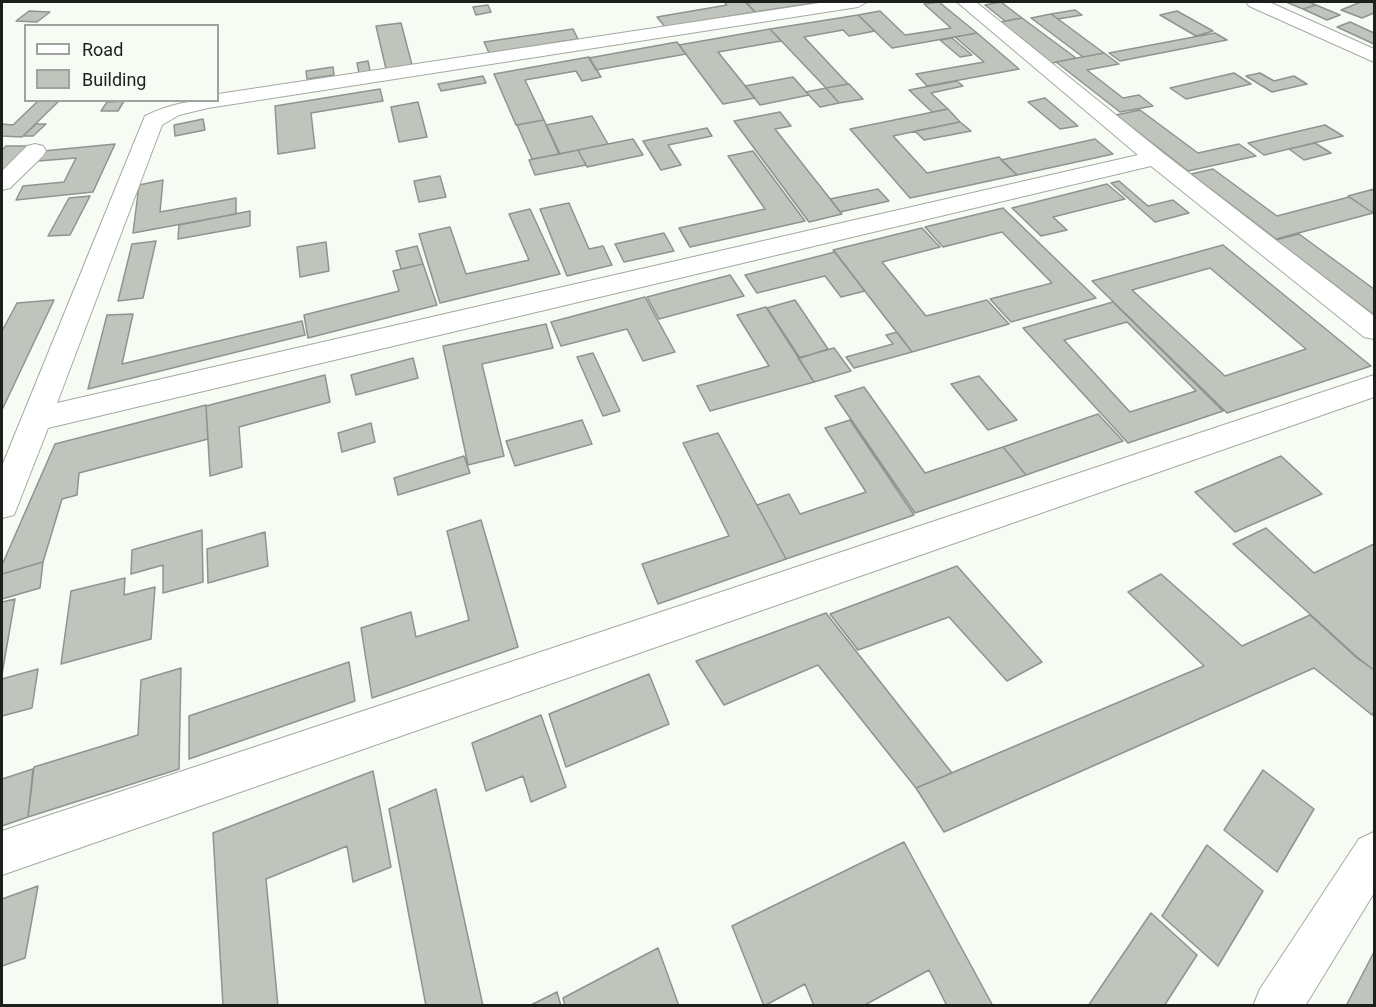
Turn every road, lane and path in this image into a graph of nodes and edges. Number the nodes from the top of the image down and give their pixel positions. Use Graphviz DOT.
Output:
graph roads {
  1 [pos="858,2"];
  2 [pos="966,2"];
  3 [pos="1255,2"];
  4 [pos="1374,56"];
  5 [pos="219,100"];
  6 [pos="207,102"];
  7 [pos="35,151"];
  8 [pos="1155,158"];
  9 [pos="2,183"];
  10 [pos="1374,330"];
  11 [pos="1374,386"];
  12 [pos="34,420"];
  13 [pos="2,505"];
  14 [pos="2,853"];
  15 [pos="1374,854"];
  16 [pos="1277,1005"];
  1 -- 5 [label="street"];
  2 -- 8 [label="street"];
  3 -- 4 [label="street"];
  6 -- 12 [label="street"];
  7 -- 9 [label="street"];
  8 -- 10 [label="street"];
  8 -- 12 [label="street"];
  11 -- 14 [label="street"];
  12 -- 13 [label="street"];
  15 -- 16 [label="street"];
}
